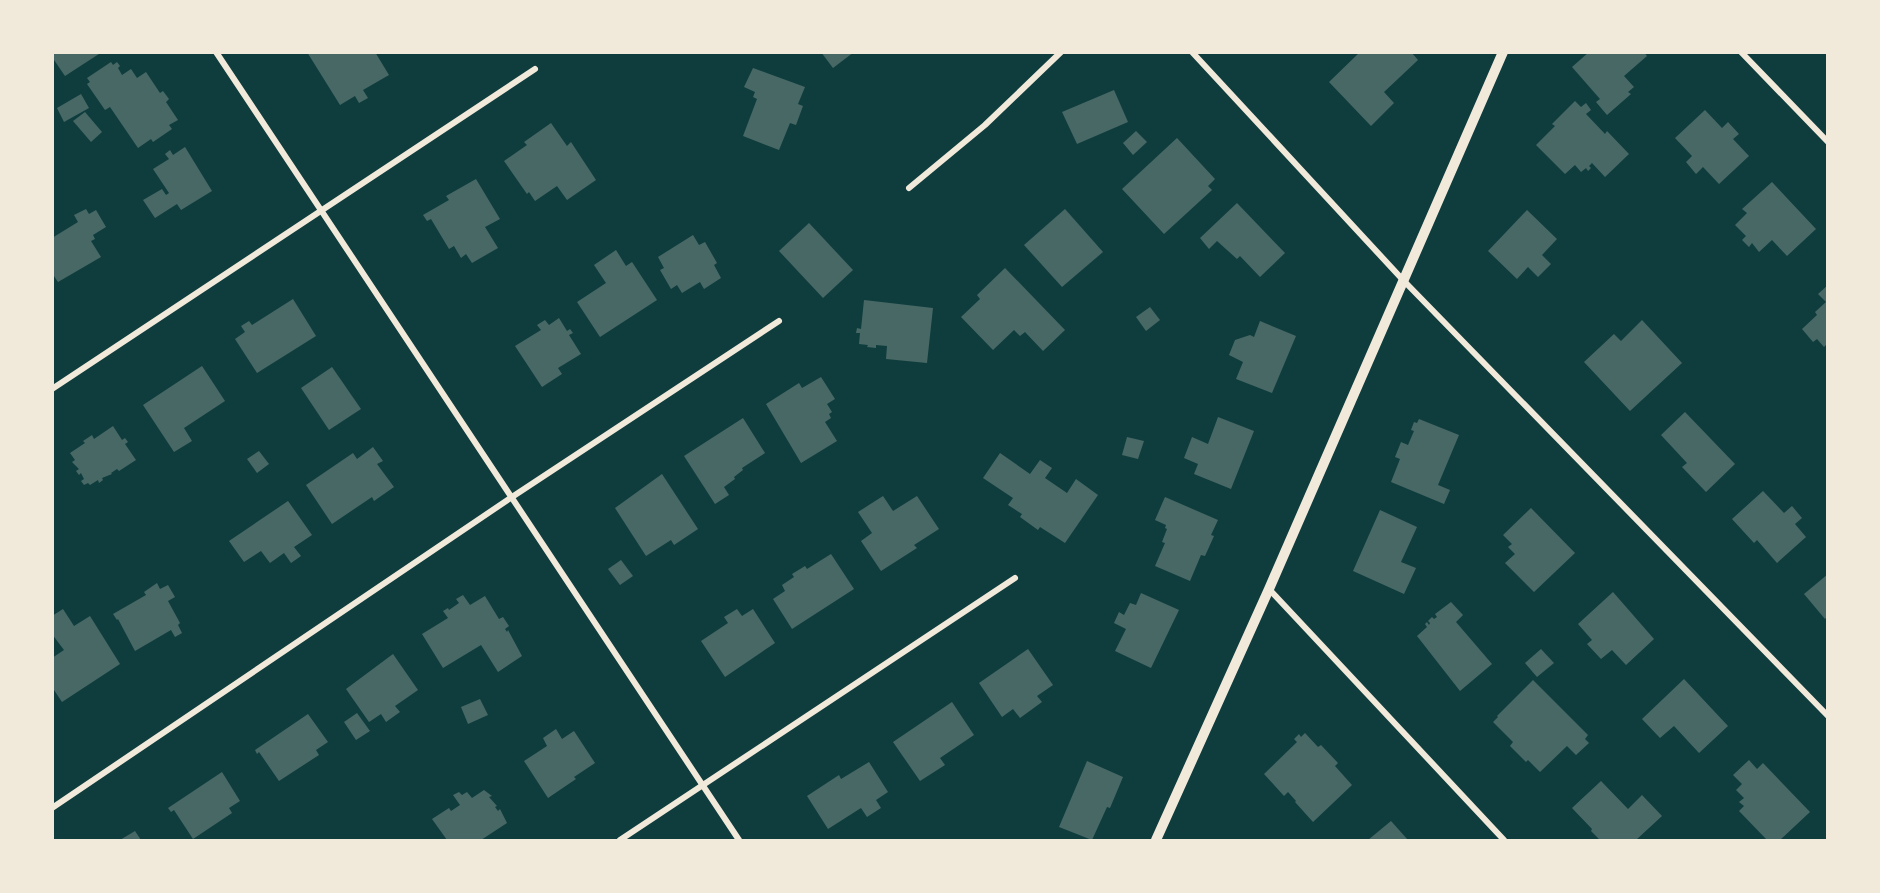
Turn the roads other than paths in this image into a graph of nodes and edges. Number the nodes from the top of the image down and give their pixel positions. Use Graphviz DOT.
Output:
graph roads {
  1 [pos="216,52"];
  2 [pos="1061,52"];
  3 [pos="1192,52"];
  4 [pos="1503,52"];
  5 [pos="1741,52"];
  6 [pos="535,69"];
  7 [pos="1827,142"];
  8 [pos="909,188"];
  9 [pos="320,210"];
  10 [pos="1403,280"];
  11 [pos="779,321"];
  12 [pos="52,389"];
  13 [pos="512,497"];
  14 [pos="1015,578"];
  15 [pos="1269,589"];
  16 [pos="1827,716"];
  17 [pos="702,785"];
  18 [pos="52,808"];
  19 [pos="620,840"];
  20 [pos="739,840"];
  21 [pos="1156,840"];
  22 [pos="1504,840"];
  1 -- 9 [label="street"];
  2 -- 8 [label="street"];
  3 -- 10 [label="street"];
  4 -- 10 [label="street"];
  5 -- 7 [label="street"];
  6 -- 9 [label="street"];
  9 -- 12 [label="street"];
  9 -- 13 [label="street"];
  10 -- 15 [label="street"];
  10 -- 16 [label="street"];
  11 -- 13 [label="street"];
  13 -- 17 [label="street"];
  13 -- 18 [label="street"];
  14 -- 17 [label="street"];
  15 -- 21 [label="street"];
  15 -- 22 [label="street"];
  17 -- 19 [label="street"];
  17 -- 20 [label="street"];
}
